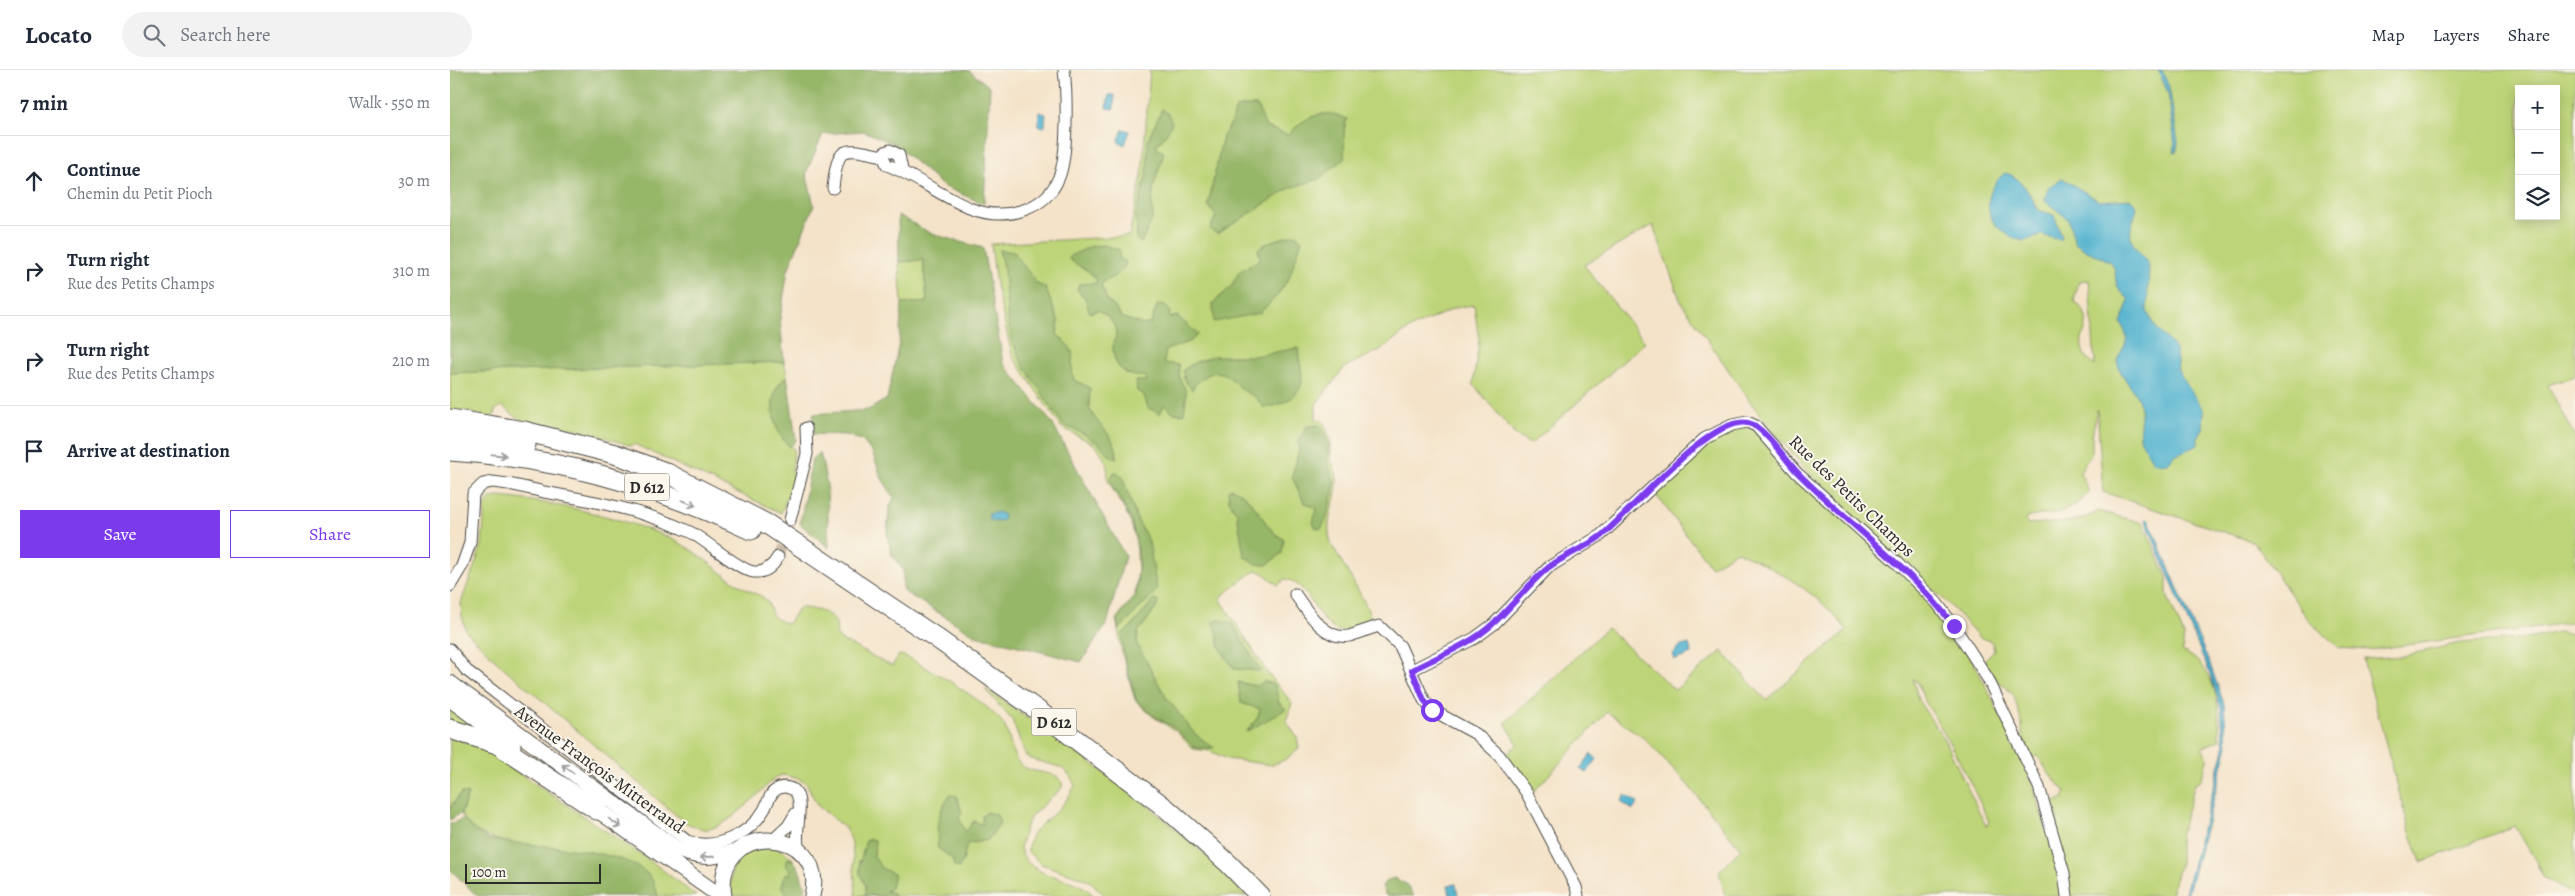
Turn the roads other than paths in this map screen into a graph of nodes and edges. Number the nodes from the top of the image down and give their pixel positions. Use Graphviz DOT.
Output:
graph roads {
  1 [pos="1064,70"];
  2 [pos="833,188"];
  3 [pos="450,419"];
  4 [pos="806,428"];
  5 [pos="450,436"];
  6 [pos="450,451"];
  7 [pos="712,497"];
  8 [pos="790,520"];
  9 [pos="778,557"];
  10 [pos="832,568"];
  11 [pos="450,586"];
  12 [pos="1295,594"];
  13 [pos="450,649"];
  14 [pos="1412,670"];
  15 [pos="450,683"];
  16 [pos="450,699"];
  17 [pos="450,729"];
  18 [pos="597,810"];
  19 [pos="798,810"];
  20 [pos="774,839"];
  21 [pos="800,851"];
  22 [pos="736,852"];
  23 [pos="720,896"];
  24 [pos="724,896"];
  25 [pos="812,896"];
  26 [pos="1260,896"];
  27 [pos="1578,896"];
  28 [pos="2067,896"];
  1 -- 2 [label="street"];
  3 -- 7 [label="highway, D 612"];
  4 -- 8 [label="street"];
  5 -- 7 [label="highway, D 612"];
  6 -- 10 [label="highway, D 612, one-way"];
  7 -- 10 [label="highway, D 612"];
  9 -- 11 [label="street"];
  10 -- 26 [label="highway, D 612"];
  12 -- 14 [label="street"];
  13 -- 19 [label="street"];
  14 -- 27 [label="street"];
  14 -- 28 [label="street, Rue des Petits Champs"];
  22 -- 15 [label="main road, Avenue François Mitterrand, one-way"];
  16 -- 18 [label="main road, Avenue François Mitterrand"];
  17 -- 18 [label="highway"];
  18 -- 23 [label="main road, Avenue François Mitterrand, one-way"];
  19 -- 20 [label="street"];
  19 -- 21 [label="street"];
  20 -- 21 [label="main road"];
  20 -- 22 [label="main road, Avenue François Mitterrand"];
  21 -- 25 [label="main road"];
  22 -- 24 [label="main road"];
}
